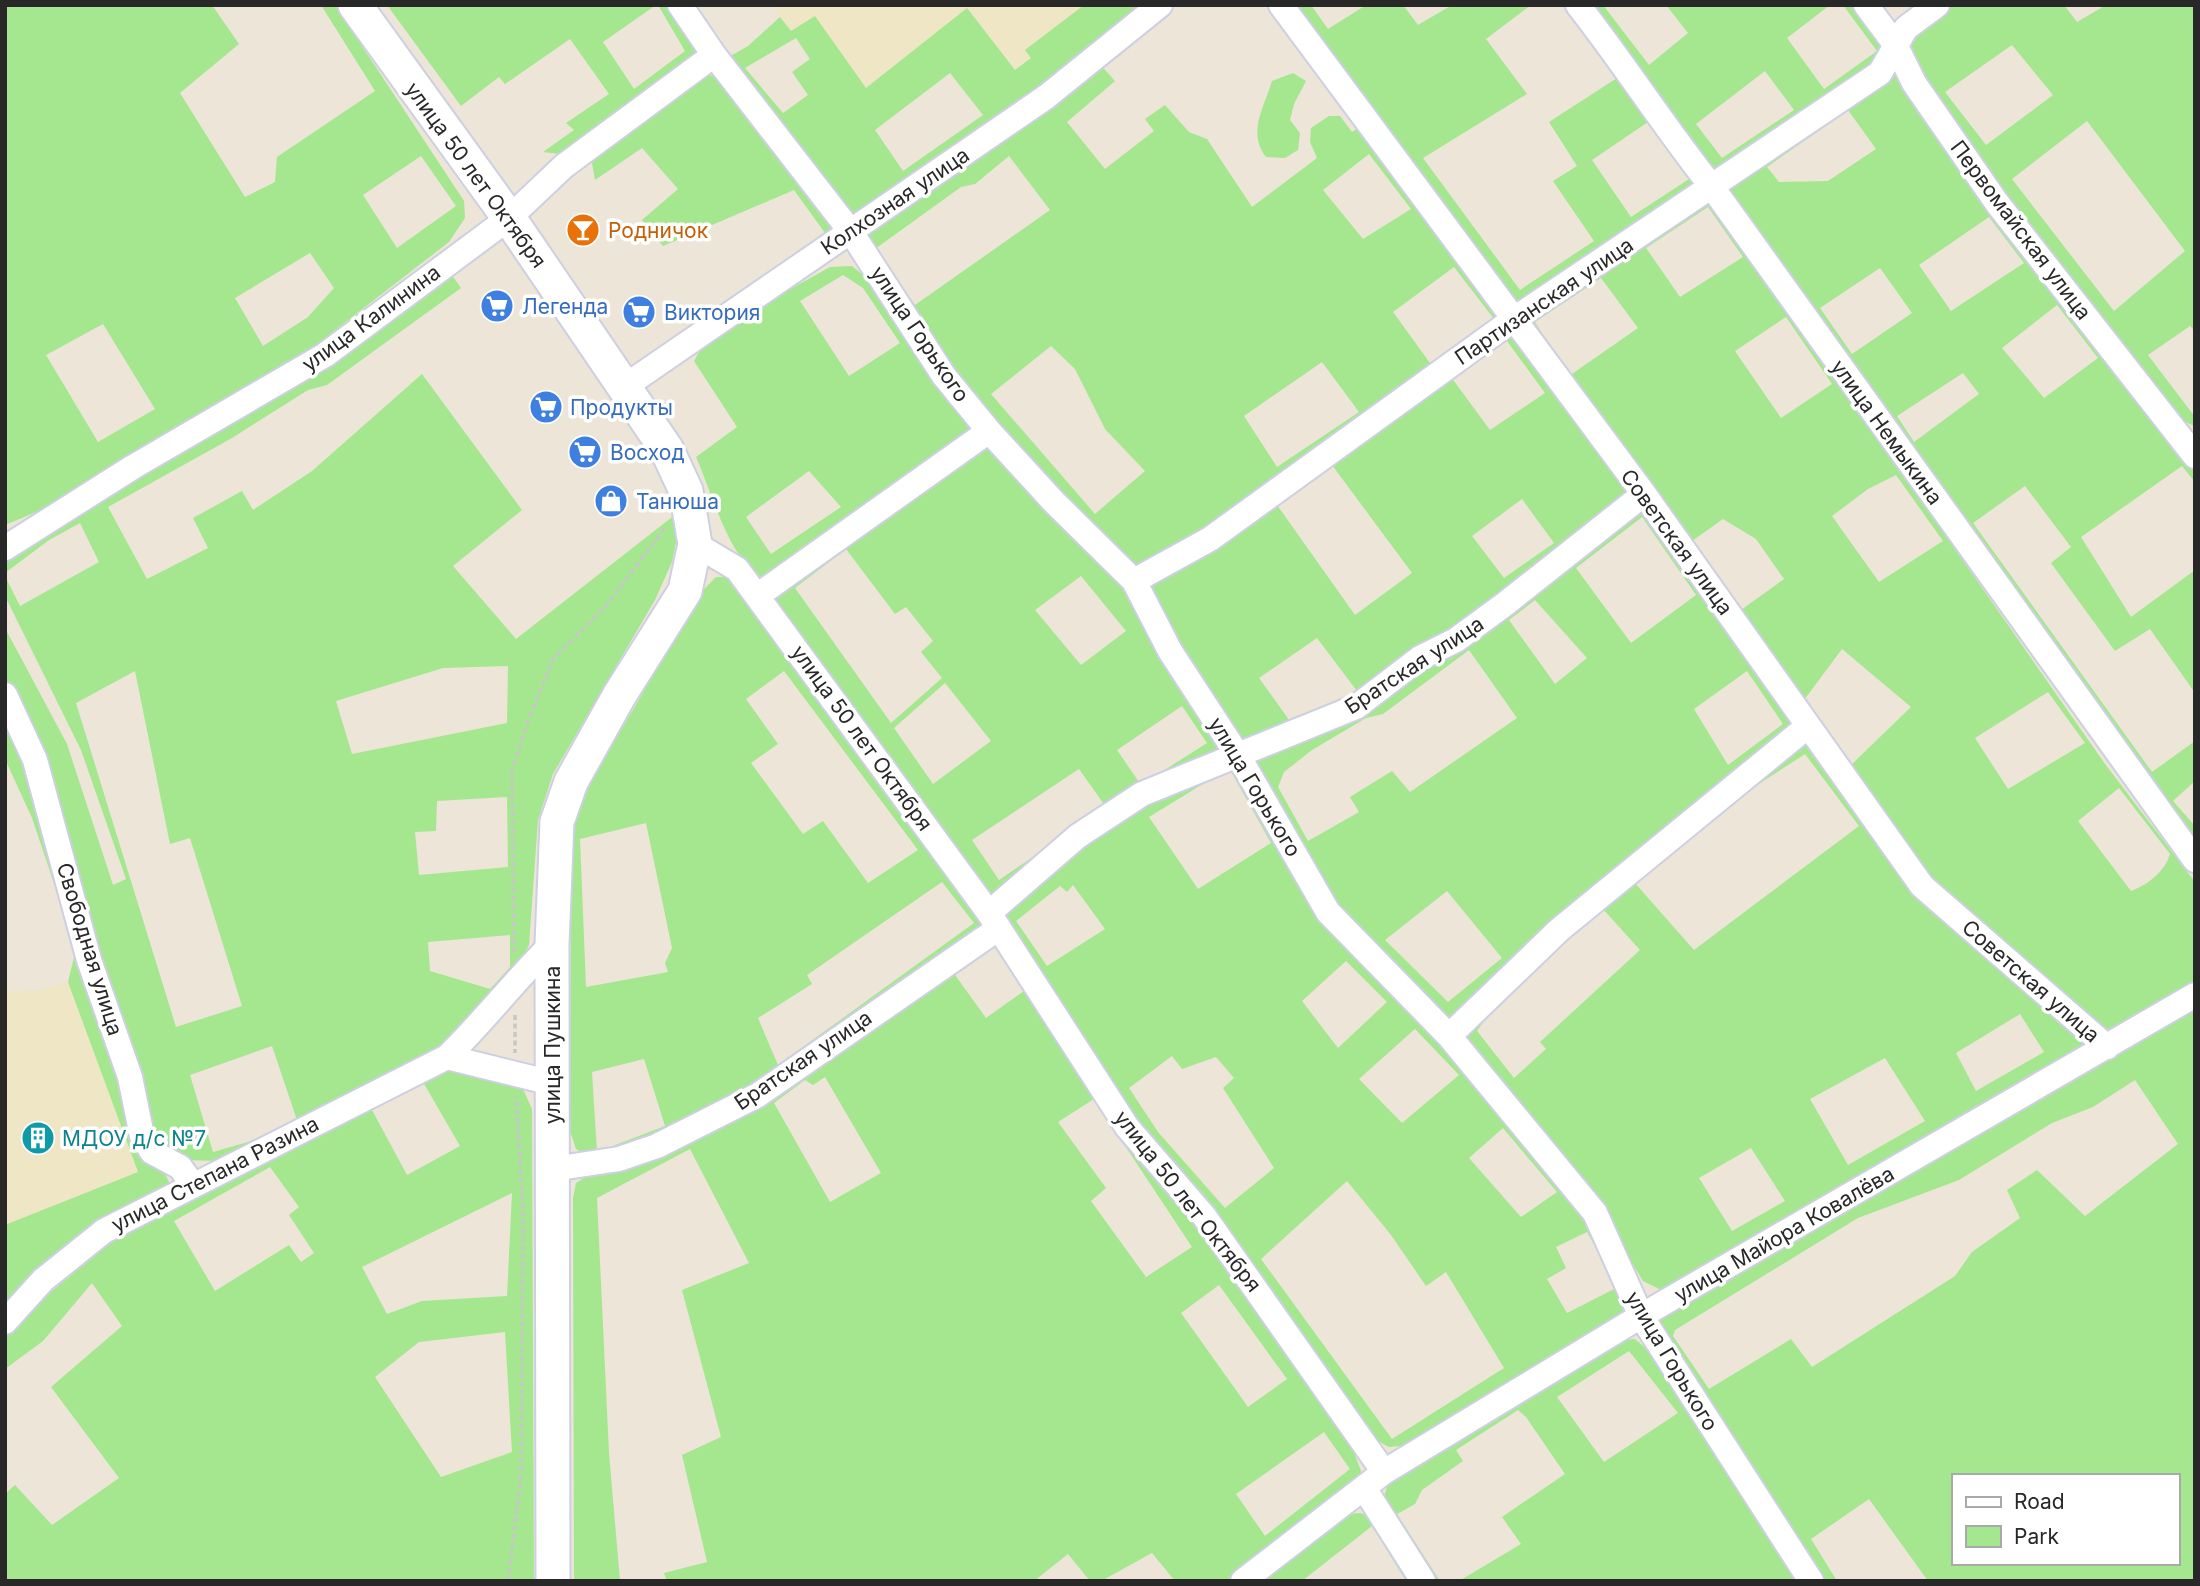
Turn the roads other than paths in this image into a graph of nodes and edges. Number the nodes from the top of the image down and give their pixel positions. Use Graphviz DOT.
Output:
graph roads {
  1 [pos="355,5"];
  2 [pos="680,5"];
  3 [pos="1160,5"];
  4 [pos="1281,5"];
  5 [pos="1578,5"];
  6 [pos="1866,5"];
  7 [pos="1937,5"];
  8 [pos="1895,44"];
  9 [pos="714,55"];
  10 [pos="1712,187"];
  11 [pos="509,218"];
  12 [pos="851,232"];
  13 [pos="1514,319"];
  14 [pos="624,387"];
  15 [pos="989,431"];
  16 [pos="2192,448"];
  17 [pos="1644,494"];
  18 [pos="695,544"];
  19 [pos="5,548"];
  20 [pos="1134,581"];
  21 [pos="757,596"];
  22 [pos="5,695"];
  23 [pos="1808,726"];
  24 [pos="1239,757"];
  25 [pos="2195,860"];
  26 [pos="994,920"];
  27 [pos="552,944"];
  28 [pos="2195,995"];
  29 [pos="1449,1036"];
  30 [pos="2107,1047"];
  31 [pos="447,1057"];
  32 [pos="552,1083"];
  33 [pos="553,1169"];
  34 [pos="193,1185"];
  35 [pos="1641,1316"];
  36 [pos="5,1322"];
  37 [pos="1384,1472"];
  38 [pos="1364,1488"];
  39 [pos="553,1581"];
  40 [pos="1243,1581"];
  41 [pos="1423,1581"];
  42 [pos="1811,1581"];
  1 -- 11 [label="main road, улица 50 лет Октября"];
  2 -- 9 [label="street, улица Горького"];
  3 -- 12 [label="street, Колхозная улица"];
  4 -- 13 [label="street, Советская улица"];
  5 -- 10 [label="street, улица Немыкина"];
  6 -- 8 [label="street, Первомайская улица"];
  7 -- 8 [label="street, Партизанская улица"];
  8 -- 10 [label="street, Партизанская улица"];
  8 -- 16 [label="street, Первомайская улица"];
  9 -- 11 [label="street, улица Калинина"];
  9 -- 12 [label="street, улица Горького"];
  10 -- 13 [label="street, Партизанская улица"];
  10 -- 25 [label="street, улица Немыкина"];
  11 -- 14 [label="main road, улица 50 лет Октября"];
  11 -- 19 [label="street, улица Калинина"];
  12 -- 14 [label="street, Колхозная улица"];
  12 -- 15 [label="street, улица Горького"];
  13 -- 17 [label="street, Советская улица"];
  13 -- 20 [label="street, Партизанская улица"];
  14 -- 18 [label="main road, улица 50 лет Октября"];
  15 -- 20 [label="street, улица Горького"];
  15 -- 21 [label="street"];
  17 -- 23 [label="street, Советская улица"];
  17 -- 24 [label="street, Братская улица"];
  18 -- 21 [label="street, улица 50 лет Октября"];
  18 -- 27 [label="main road, улица Пушкина"];
  20 -- 24 [label="street, улица Горького"];
  21 -- 26 [label="street, улица 50 лет Октября"];
  22 -- 34 [label="street, Свободная улица"];
  23 -- 29 [label="street"];
  23 -- 30 [label="street, Советская улица"];
  24 -- 26 [label="street, Братская улица"];
  24 -- 29 [label="street, улица Горького"];
  26 -- 33 [label="street, Братская улица"];
  26 -- 37 [label="street, улица 50 лет Октября"];
  27 -- 31 [label="street, улица Степана Разина"];
  27 -- 32 [label="main road, улица Пушкина"];
  28 -- 30 [label="street, улица Майора Ковалёва"];
  29 -- 35 [label="street, улица Горького"];
  30 -- 35 [label="street, улица Майора Ковалёва"];
  31 -- 32 [label="street"];
  31 -- 34 [label="street, улица Степана Разина"];
  32 -- 33 [label="main road, улица Пушкина"];
  33 -- 39 [label="main road, улица Пушкина"];
  34 -- 36 [label="street, улица Степана Разина"];
  35 -- 37 [label="street, улица Майора Ковалёва"];
  35 -- 42 [label="street, улица Горького"];
  37 -- 38 [label="street, улица Майора Ковалёва"];
  38 -- 40 [label="street, улица Майора Ковалёва"];
  38 -- 41 [label="street"];
}
